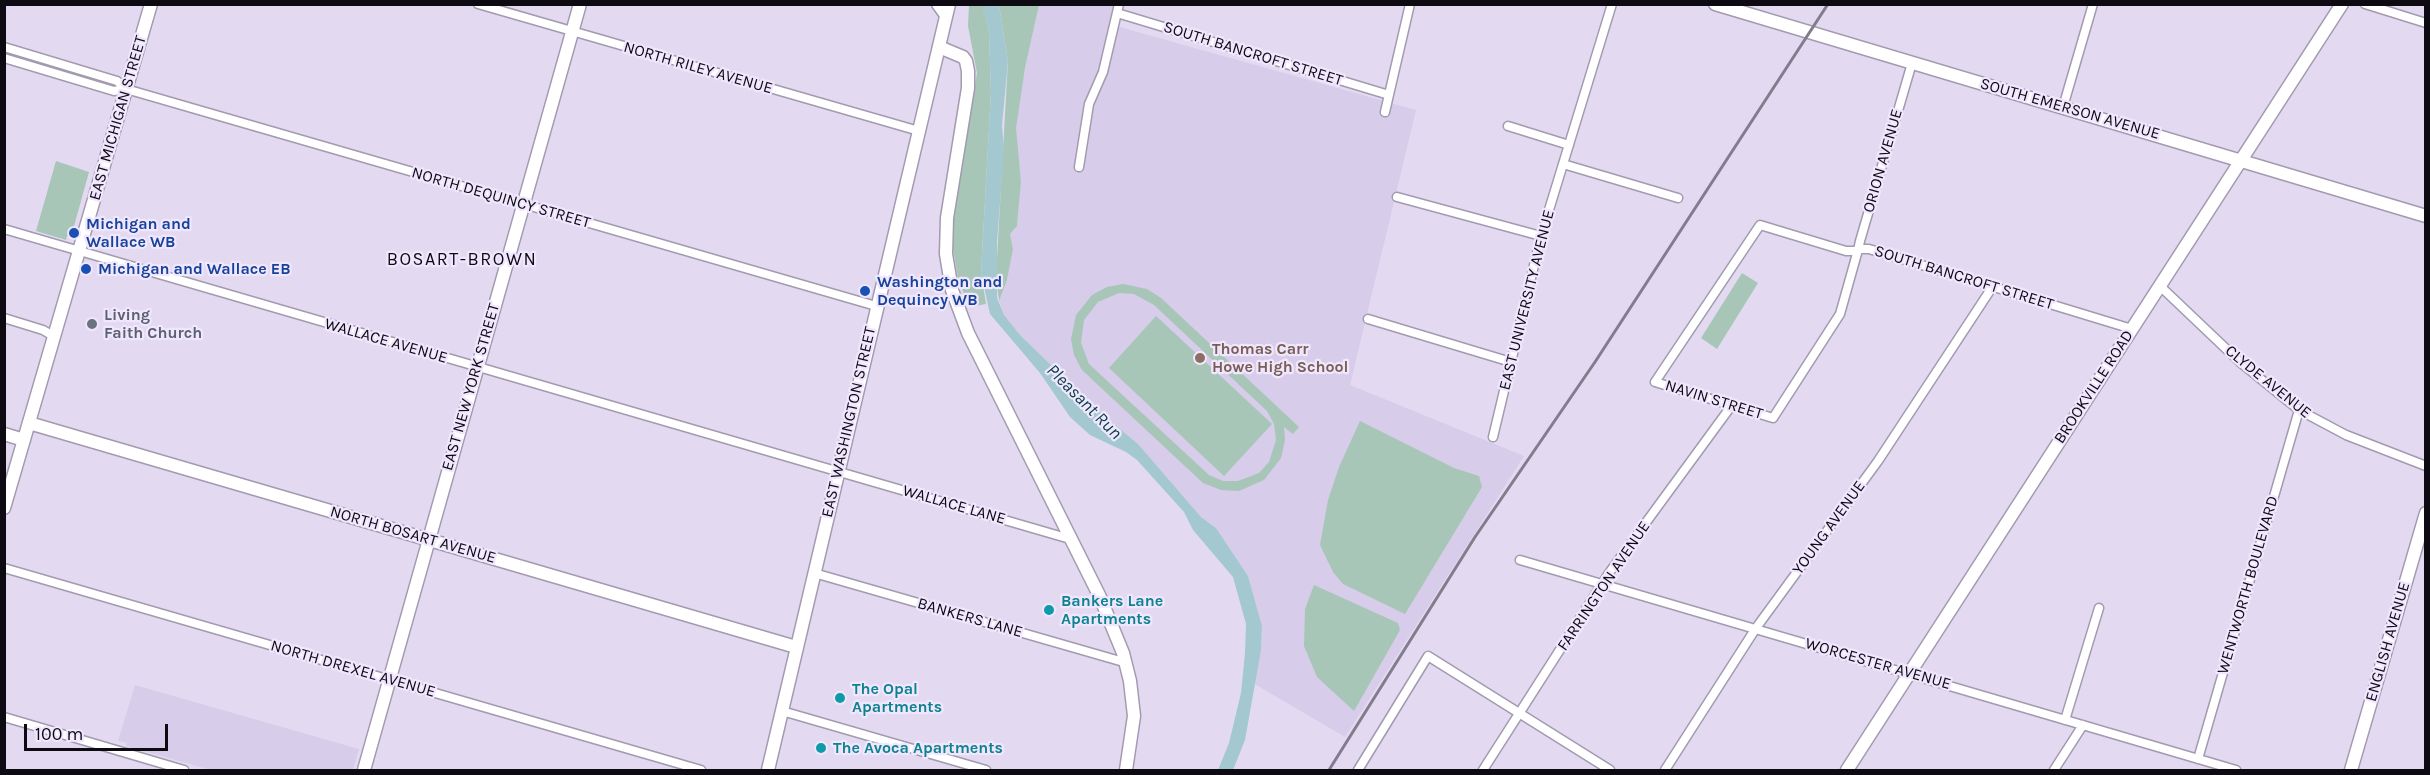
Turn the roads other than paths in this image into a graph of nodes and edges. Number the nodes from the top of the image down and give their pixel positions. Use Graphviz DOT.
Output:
graph roads {
  1 [pos="151,4"];
  2 [pos="478,4"];
  3 [pos="580,4"];
  4 [pos="938,4"];
  5 [pos="1410,4"];
  6 [pos="1612,4"];
  7 [pos="1715,4"];
  8 [pos="2093,4"];
  9 [pos="2342,4"];
  10 [pos="2365,4"];
  11 [pos="1118,9"];
  12 [pos="948,10"];
  13 [pos="2426,23"];
  14 [pos="572,32"];
  15 [pos="4,47"];
  16 [pos="939,47"];
  17 [pos="4,58"];
  18 [pos="1912,63"];
  19 [pos="126,89"];
  20 [pos="1389,94"];
  21 [pos="2063,107"];
  22 [pos="1385,112"];
  23 [pos="1508,126"];
  24 [pos="919,131"];
  25 [pos="1569,145"];
  26 [pos="2241,162"];
  27 [pos="1563,164"];
  28 [pos="1079,167"];
  29 [pos="1397,197"];
  30 [pos="1678,198"];
  31 [pos="523,204"];
  32 [pos="2426,216"];
  33 [pos="4,229"];
  34 [pos="1541,236"];
  35 [pos="1858,250"];
  36 [pos="79,252"];
  37 [pos="1993,286"];
  38 [pos="2160,286"];
  39 [pos="876,306"];
  40 [pos="4,318"];
  41 [pos="1368,319"];
  42 [pos="2132,329"];
  43 [pos="55,337"];
  44 [pos="1511,362"];
  45 [pos="476,367"];
  46 [pos="1655,382"];
  47 [pos="1732,405"];
  48 [pos="2299,410"];
  49 [pos="1773,418"];
  50 [pos="29,423"];
  51 [pos="4,434"];
  52 [pos="1493,437"];
  53 [pos="24,440"];
  54 [pos="2426,466"];
  55 [pos="837,471"];
  56 [pos="4,508"];
  57 [pos="2426,513"];
  58 [pos="1071,539"];
  59 [pos="429,540"];
  60 [pos="1520,560"];
  61 [pos="4,568"];
  62 [pos="814,573"];
  63 [pos="1603,583"];
  64 [pos="2098,608"];
  65 [pos="1756,628"];
  66 [pos="796,647"];
  67 [pos="1127,663"];
  68 [pos="1909,674"];
  69 [pos="390,679"];
  70 [pos="782,711"];
  71 [pos="1519,713"];
  72 [pos="4,717"];
  73 [pos="2065,720"];
  74 [pos="2083,725"];
  75 [pos="2198,759"];
  76 [pos="184,771"];
  77 [pos="364,771"];
  78 [pos="701,771"];
  79 [pos="768,771"];
  80 [pos="986,771"];
  81 [pos="1126,771"];
  82 [pos="1358,771"];
  83 [pos="1483,771"];
  84 [pos="1610,771"];
  85 [pos="1665,771"];
  86 [pos="1847,771"];
  87 [pos="2054,771"];
  88 [pos="2236,771"];
  89 [pos="2351,771"];
  1 -- 19 [label="main road, EAST MICHIGAN STREET"];
  2 -- 14 [label="street, NORTH RILEY AVENUE"];
  3 -- 14 [label="main road, EAST NEW YORK STREET"];
  4 -- 12 [label="main road"];
  5 -- 20 [label="street"];
  6 -- 25 [label="street, EAST UNIVERSITY AVENUE"];
  7 -- 18 [label="main road, SOUTH EMERSON AVENUE"];
  8 -- 21 [label="street"];
  9 -- 26 [label="main road, BROOKVILLE ROAD"];
  10 -- 13 [label="street"];
  11 -- 20 [label="street, SOUTH BANCROFT STREET"];
  11 -- 28 [label="street"];
  12 -- 16 [label="main road, EAST WASHINGTON STREET"];
  14 -- 24 [label="street, NORTH RILEY AVENUE"];
  14 -- 31 [label="main road, EAST NEW YORK STREET"];
  15 -- 19 [label="street, NORTH DEQUINCY STREET"];
  16 -- 24 [label="main road, EAST WASHINGTON STREET"];
  16 -- 58 [label="main road"];
  17 -- 19 [label="street, NORTH DEQUINCY STREET"];
  18 -- 21 [label="main road, SOUTH EMERSON AVENUE"];
  18 -- 35 [label="street, ORION AVENUE"];
  19 -- 31 [label="street, NORTH DEQUINCY STREET"];
  19 -- 36 [label="main road, EAST MICHIGAN STREET"];
  20 -- 22 [label="street"];
  21 -- 26 [label="main road, SOUTH EMERSON AVENUE"];
  23 -- 25 [label="street"];
  24 -- 39 [label="main road, EAST WASHINGTON STREET"];
  25 -- 27 [label="street, EAST UNIVERSITY AVENUE"];
  26 -- 32 [label="main road, SOUTH EMERSON AVENUE"];
  26 -- 38 [label="main road, BROOKVILLE ROAD"];
  27 -- 30 [label="street"];
  27 -- 34 [label="street, EAST UNIVERSITY AVENUE"];
  29 -- 34 [label="street"];
  31 -- 39 [label="street, NORTH DEQUINCY STREET"];
  31 -- 45 [label="main road, EAST NEW YORK STREET"];
  33 -- 36 [label="street, WALLACE AVENUE"];
  34 -- 44 [label="street, EAST UNIVERSITY AVENUE"];
  35 -- 37 [label="street, SOUTH BANCROFT STREET"];
  35 -- 46 [label="street, SOUTH BANCROFT STREET"];
  35 -- 49 [label="street, ORION AVENUE"];
  36 -- 43 [label="main road, EAST MICHIGAN STREET"];
  36 -- 45 [label="street, WALLACE AVENUE"];
  37 -- 42 [label="street, SOUTH BANCROFT STREET"];
  37 -- 65 [label="street, YOUNG AVENUE"];
  38 -- 42 [label="main road, BROOKVILLE ROAD"];
  38 -- 48 [label="street, CLYDE AVENUE"];
  39 -- 55 [label="main road, EAST WASHINGTON STREET"];
  40 -- 43 [label="street"];
  41 -- 44 [label="street"];
  42 -- 68 [label="main road, BROOKVILLE ROAD"];
  43 -- 50 [label="main road, EAST MICHIGAN STREET"];
  44 -- 52 [label="street, EAST UNIVERSITY AVENUE"];
  45 -- 55 [label="street, WALLACE AVENUE"];
  45 -- 59 [label="main road, EAST NEW YORK STREET"];
  46 -- 47 [label="street, NAVIN STREET"];
  47 -- 49 [label="street, NAVIN STREET"];
  47 -- 63 [label="street, FARRINGTON AVENUE"];
  48 -- 54 [label="street, CLYDE AVENUE"];
  48 -- 75 [label="street, WENTWORTH BOULEVARD"];
  50 -- 53 [label="main road, EAST MICHIGAN STREET"];
  50 -- 59 [label="main road, NORTH BOSART AVENUE"];
  51 -- 53 [label="main road"];
  53 -- 56 [label="main road, EAST MICHIGAN STREET"];
  55 -- 58 [label="street, WALLACE LANE"];
  55 -- 62 [label="main road, EAST WASHINGTON STREET"];
  57 -- 89 [label="main road, ENGLISH AVENUE"];
  58 -- 67 [label="main road"];
  59 -- 66 [label="main road, NORTH BOSART AVENUE"];
  59 -- 69 [label="main road, EAST NEW YORK STREET"];
  60 -- 63 [label="street, WORCESTER AVENUE"];
  61 -- 69 [label="street, NORTH DREXEL AVENUE"];
  62 -- 66 [label="main road, EAST WASHINGTON STREET"];
  62 -- 67 [label="street, BANKERS LANE"];
  63 -- 65 [label="street, WORCESTER AVENUE"];
  63 -- 71 [label="street, FARRINGTON AVENUE"];
  64 -- 73 [label="street"];
  65 -- 68 [label="street, WORCESTER AVENUE"];
  65 -- 85 [label="street, YOUNG AVENUE"];
  66 -- 70 [label="main road, EAST WASHINGTON STREET"];
  67 -- 81 [label="main road"];
  68 -- 73 [label="street, WORCESTER AVENUE"];
  68 -- 86 [label="main road, BROOKVILLE ROAD"];
  69 -- 77 [label="main road, EAST NEW YORK STREET"];
  69 -- 78 [label="street, NORTH DREXEL AVENUE"];
  70 -- 79 [label="main road, EAST WASHINGTON STREET"];
  70 -- 80 [label="street"];
  71 -- 82 [label="street"];
  71 -- 83 [label="street, FARRINGTON AVENUE"];
  71 -- 84 [label="street"];
  72 -- 76 [label="street"];
  73 -- 74 [label="street, WORCESTER AVENUE"];
  74 -- 75 [label="street, WORCESTER AVENUE"];
  74 -- 87 [label="street"];
  75 -- 88 [label="street, WORCESTER AVENUE"];
}
